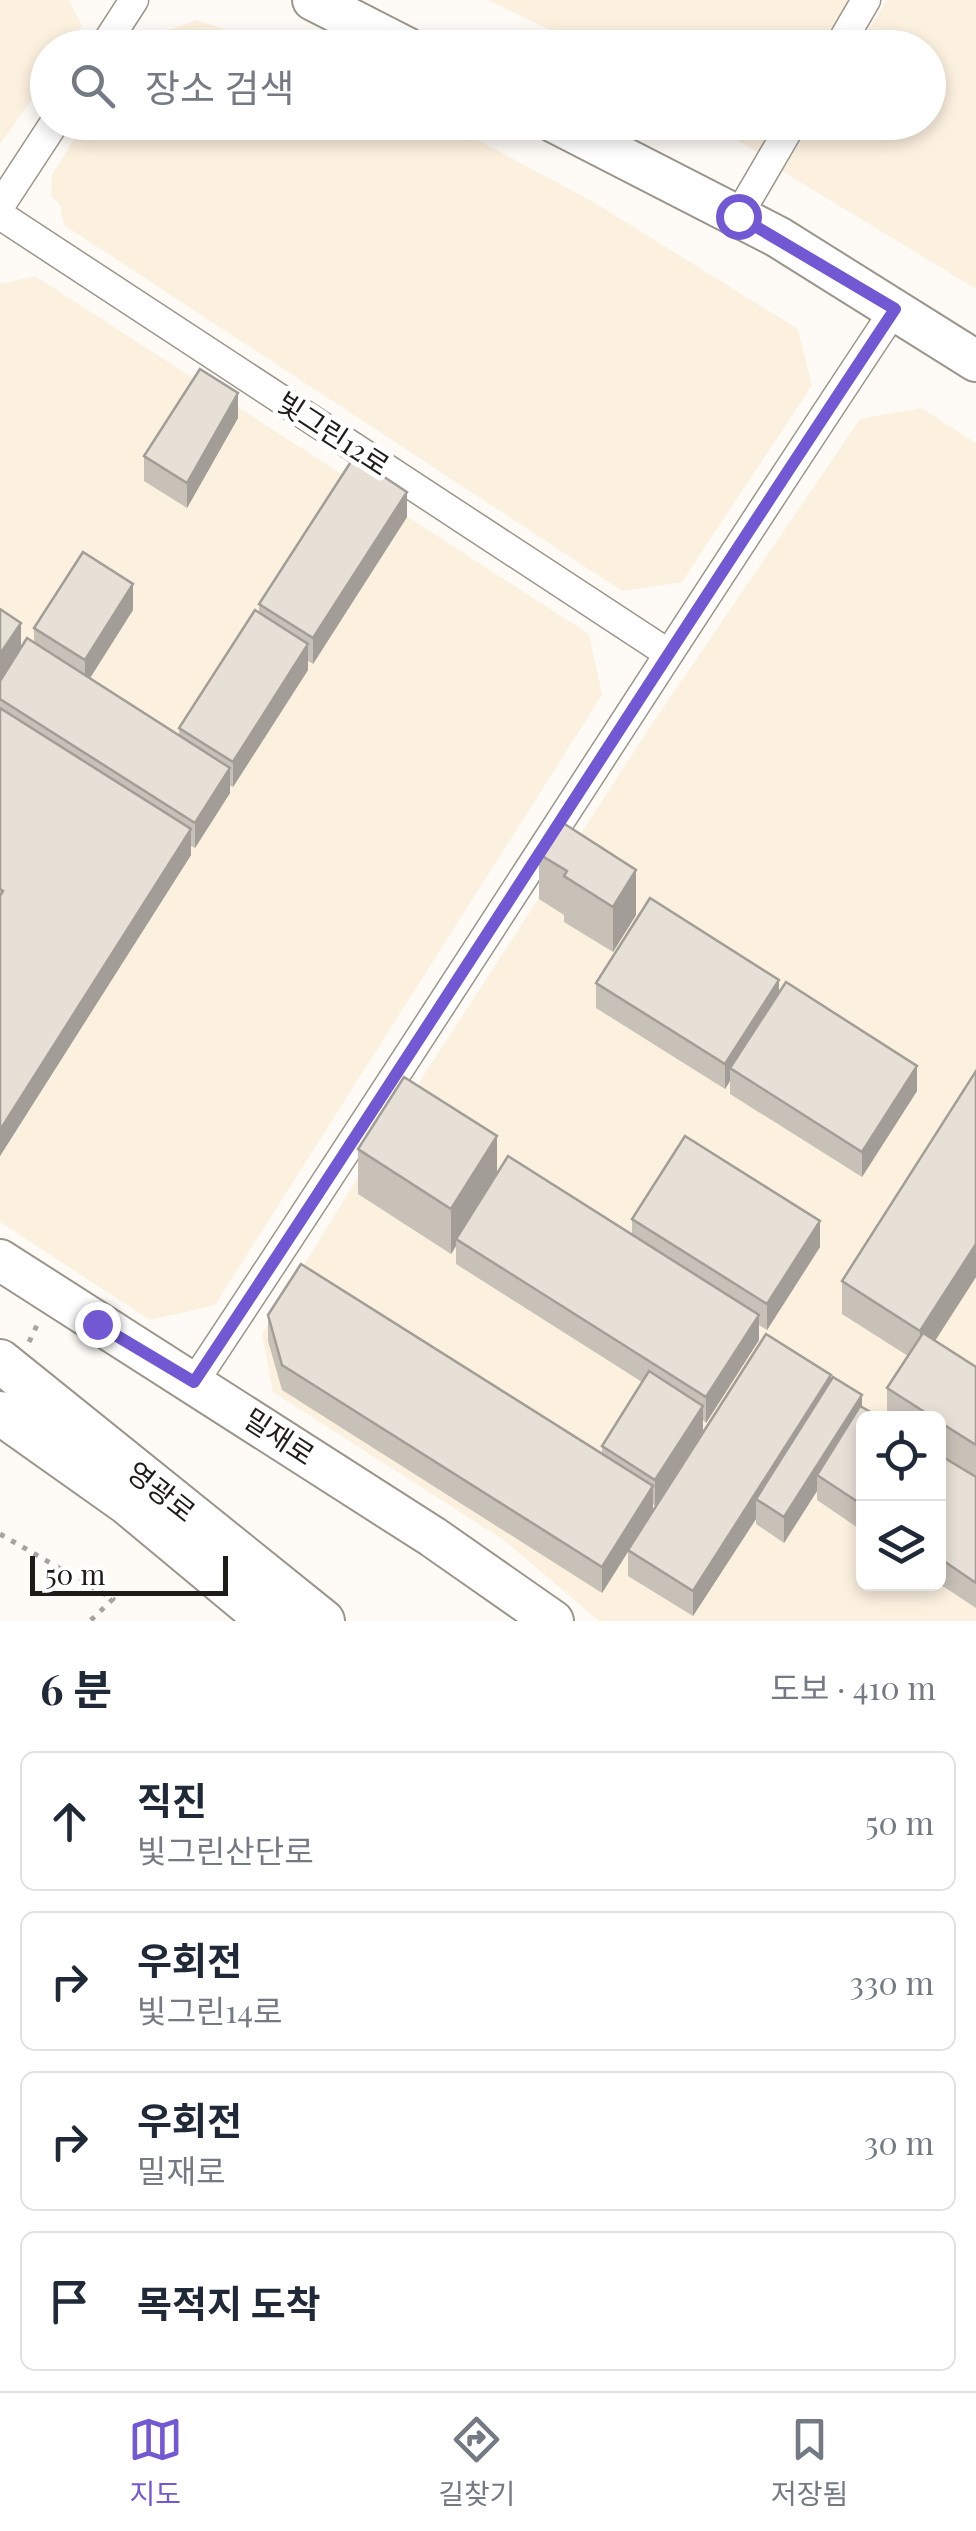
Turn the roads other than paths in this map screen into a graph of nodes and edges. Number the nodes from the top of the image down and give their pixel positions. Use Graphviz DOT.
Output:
graph roads {
  1 [pos="134,0"];
  2 [pos="314,0"];
  3 [pos="866,0"];
  4 [pos="115,30"];
  5 [pos="372,30"];
  6 [pos="848,30"];
  7 [pos="43,140"];
  8 [pos="589,140"];
  9 [pos="782,140"];
  10 [pos="0,206"];
  11 [pos="0,216"];
  12 [pos="738,216"];
  13 [pos="895,309"];
  14 [pos="976,361"];
  15 [pos="666,652"];
  16 [pos="0,1260"];
  17 [pos="0,1361"];
  18 [pos="194,1382"];
  19 [pos="0,1413"];
  20 [pos="269,1621"];
  21 [pos="324,1621"];
  22 [pos="552,1621"];
  1 -- 4 [label="street"];
  2 -- 5 [label="main road"];
  3 -- 6 [label="street"];
  7 -- 10 [label="street"];
  8 -- 12 [label="main road"];
  9 -- 12 [label="street"];
  11 -- 15 [label="street, 빛그린12로"];
  12 -- 13 [label="main road"];
  13 -- 14 [label="main road"];
  13 -- 15 [label="street"];
  15 -- 18 [label="street"];
  16 -- 18 [label="main road, 밀재로"];
  17 -- 21 [label="main road, 영광로"];
  18 -- 22 [label="main road, 밀재로"];
  19 -- 20 [label="main road, 영광로"];
}
